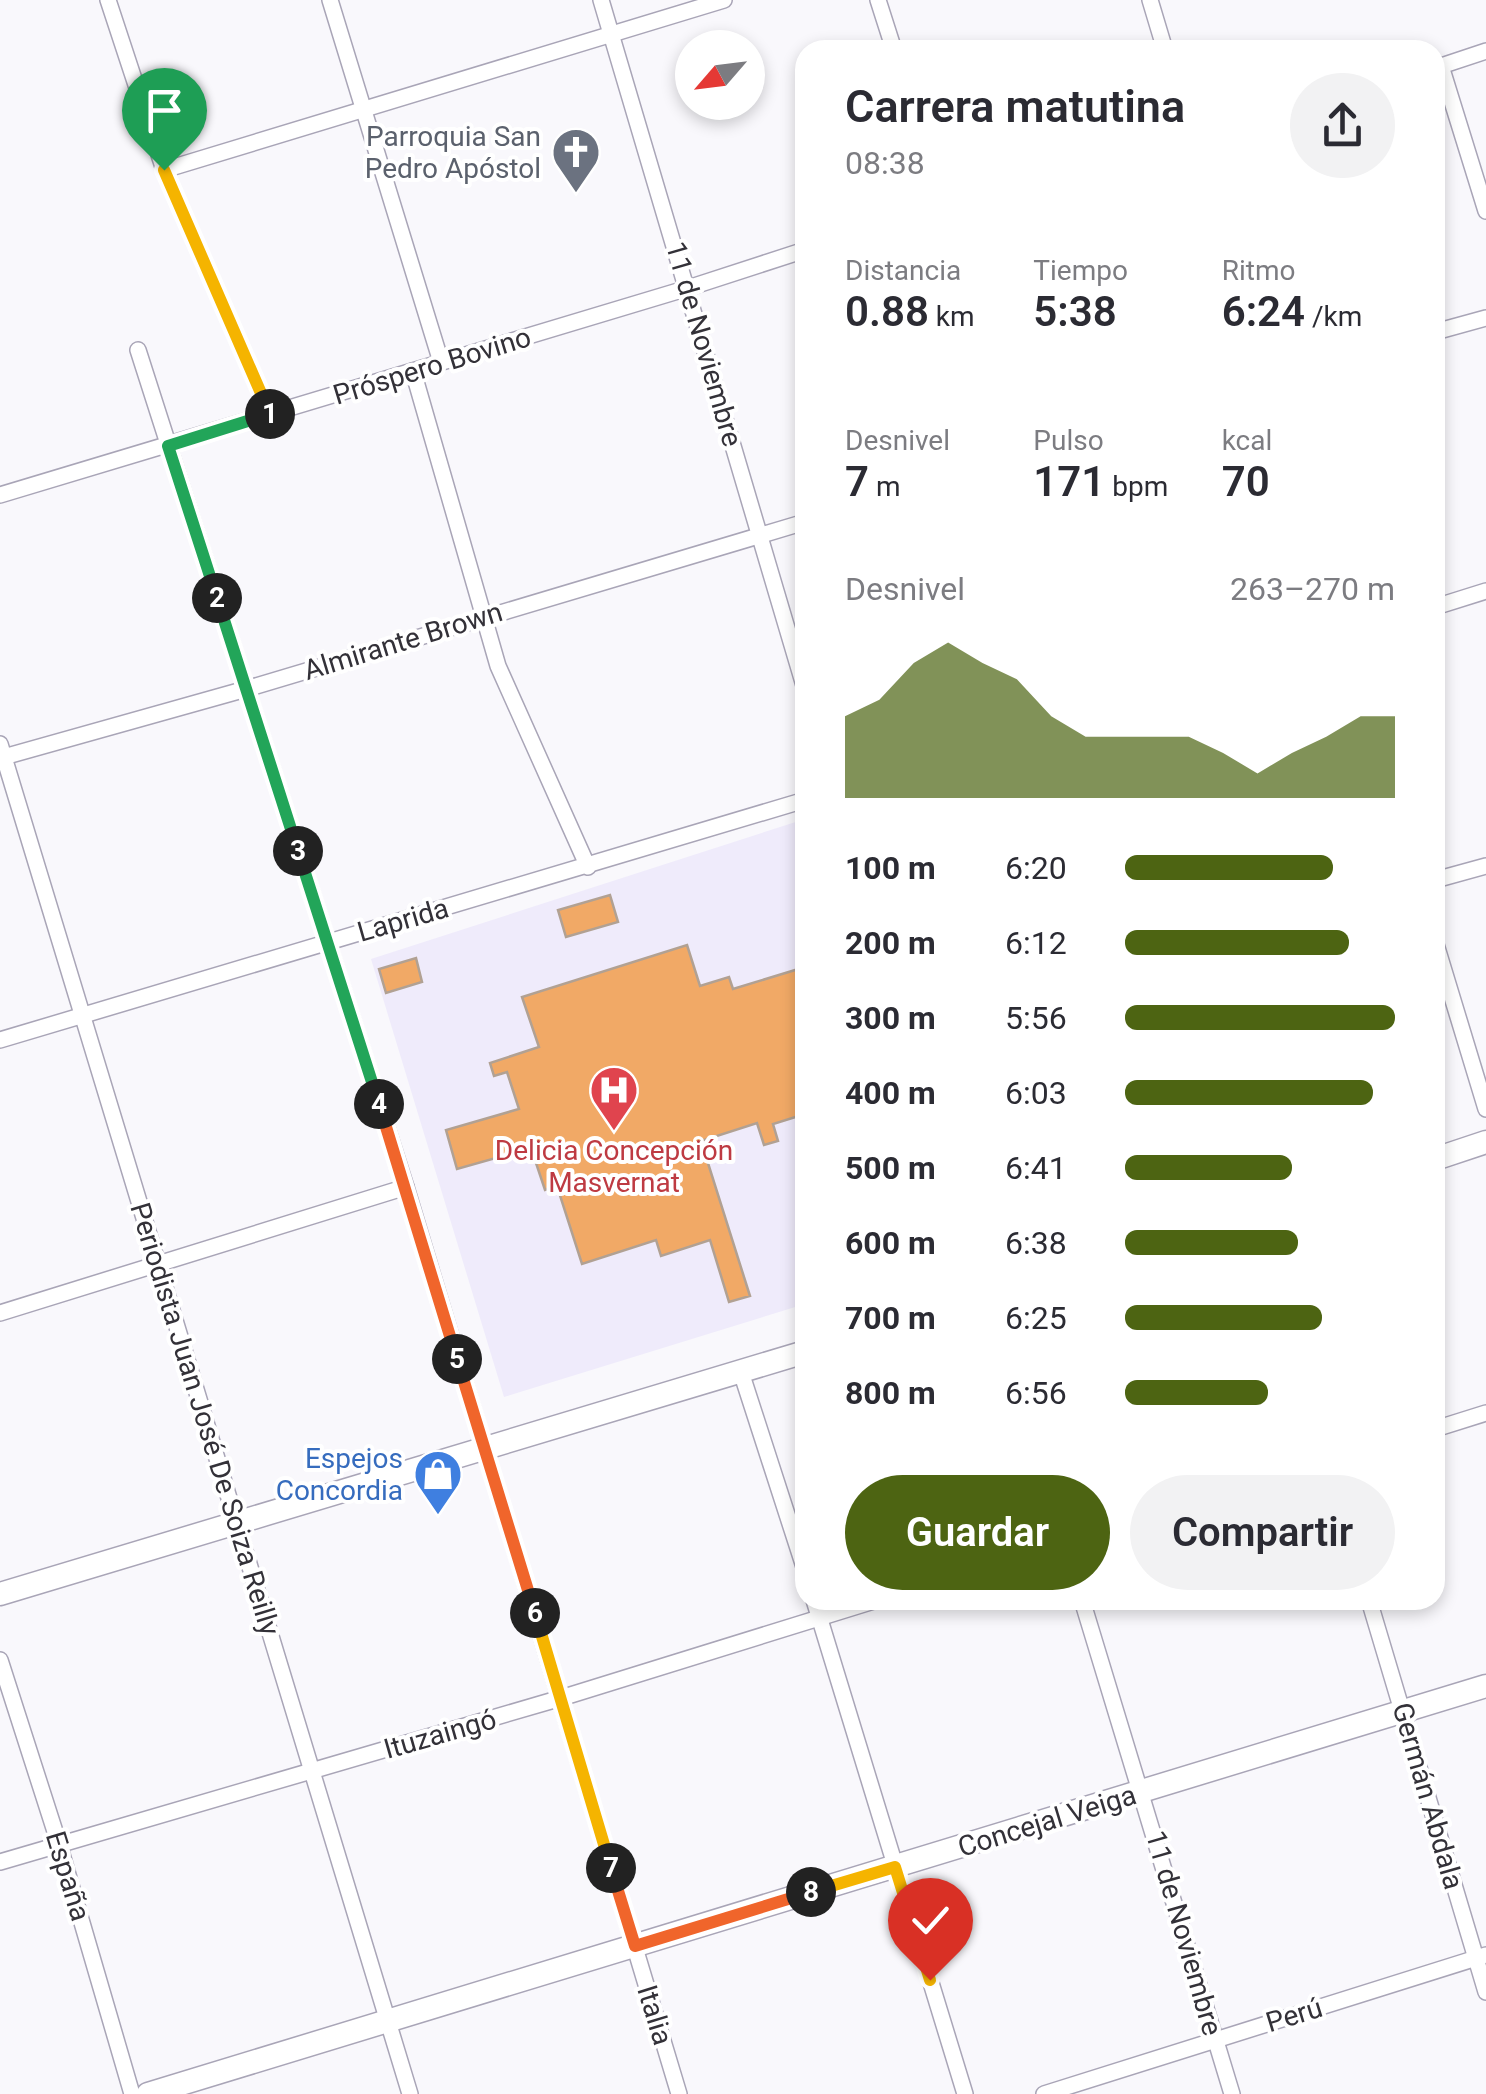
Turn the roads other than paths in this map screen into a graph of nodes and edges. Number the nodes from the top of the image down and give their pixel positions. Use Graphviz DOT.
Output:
graph roads {
  1 [pos="108,0"];
  2 [pos="330,0"];
  3 [pos="601,0"];
  4 [pos="724,0"];
  5 [pos="878,0"];
  6 [pos="1150,0"];
  7 [pos="610,33"];
  8 [pos="891,40"];
  9 [pos="1162,40"];
  10 [pos="1486,52"];
  11 [pos="1445,65"];
  12 [pos="1445,88"];
  13 [pos="363,109"];
  14 [pos="164,170"];
  15 [pos="1486,210"];
  16 [pos="795,253"];
  17 [pos="688,288"];
  18 [pos="1486,318"];
  19 [pos="1445,329"];
  20 [pos="138,350"];
  21 [pos="441,362"];
  22 [pos="413,372"];
  23 [pos="270,415"];
  24 [pos="168,446"];
  25 [pos="0,495"];
  26 [pos="795,525"];
  27 [pos="759,536"];
  28 [pos="1486,591"];
  29 [pos="1445,603"];
  30 [pos="484,616"];
  31 [pos="795,656"];
  32 [pos="246,689"];
  33 [pos="1,753"];
  34 [pos="795,803"];
  35 [pos="1486,866"];
  36 [pos="588,867"];
  37 [pos="1445,877"];
  38 [pos="326,942"];
  39 [pos="1445,974"];
  40 [pos="81,1016"];
  41 [pos="0,1040"];
  42 [pos="1486,1109"];
  43 [pos="1486,1142"];
  44 [pos="1445,1156"];
  45 [pos="406,1187"];
  46 [pos="157,1263"];
  47 [pos="0,1314"];
  48 [pos="795,1355"];
  49 [pos="742,1372"];
  50 [pos="1486,1413"];
  51 [pos="1445,1426"];
  52 [pos="485,1450"];
  53 [pos="238,1522"];
  54 [pos="795,1539"];
  55 [pos="0,1594"];
  56 [pos="817,1610"];
  57 [pos="845,1610"];
  58 [pos="1085,1610"];
  59 [pos="1372,1610"];
  60 [pos="820,1618"];
  61 [pos="0,1660"];
  62 [pos="1486,1686"];
  63 [pos="561,1698"];
  64 [pos="1404,1712"];
  65 [pos="314,1770"];
  66 [pos="1142,1792"];
  67 [pos="59,1844"];
  68 [pos="0,1862"];
  69 [pos="895,1867"];
  70 [pos="635,1946"];
  71 [pos="1481,1956"];
  72 [pos="1486,1992"];
  73 [pos="388,2020"];
  74 [pos="1216,2040"];
  75 [pos="132,2094"];
  76 [pos="148,2094"];
  77 [pos="410,2094"];
  78 [pos="680,2094"];
  79 [pos="965,2094"];
  80 [pos="1044,2094"];
  81 [pos="1232,2094"];
  1 -- 14 [label="street"];
  2 -- 13 [label="street"];
  3 -- 7 [label="street, 11 de Noviembre"];
  4 -- 7 [label="street"];
  5 -- 8 [label="street"];
  6 -- 9 [label="street"];
  7 -- 13 [label="street"];
  7 -- 17 [label="street, 11 de Noviembre"];
  10 -- 11 [label="street"];
  12 -- 15 [label="street"];
  13 -- 14 [label="street"];
  13 -- 21 [label="street"];
  14 -- 23 [label="street"];
  16 -- 17 [label="street, Próspero Bovino"];
  17 -- 21 [label="street, Próspero Bovino"];
  17 -- 27 [label="street, 11 de Noviembre"];
  18 -- 19 [label="street"];
  20 -- 24 [label="street, Italia"];
  21 -- 22 [label="street, Próspero Bovino"];
  22 -- 23 [label="street, Próspero Bovino"];
  22 -- 30 [label="street"];
  23 -- 24 [label="street, Próspero Bovino"];
  24 -- 25 [label="street, Próspero Bovino"];
  24 -- 32 [label="street, Italia"];
  26 -- 27 [label="street, Almirante Brown"];
  27 -- 30 [label="street, Almirante Brown"];
  27 -- 31 [label="street, 11 de Noviembre"];
  28 -- 29 [label="street"];
  30 -- 32 [label="street, Almirante Brown"];
  30 -- 36 [label="street"];
  32 -- 33 [label="street, Almirante Brown"];
  32 -- 38 [label="street, Italia"];
  33 -- 40 [label="street, Periodista Juan José De Soiza Reilly"];
  34 -- 36 [label="street, Laprida"];
  35 -- 37 [label="street"];
  36 -- 38 [label="street, Laprida"];
  38 -- 40 [label="street, Laprida"];
  38 -- 45 [label="street, Italia"];
  39 -- 42 [label="street"];
  40 -- 41 [label="street, Laprida"];
  40 -- 46 [label="street, Periodista Juan José De Soiza Reilly"];
  43 -- 44 [label="street"];
  45 -- 46 [label="street"];
  45 -- 52 [label="street, Italia"];
  46 -- 47 [label="street"];
  46 -- 53 [label="street, Periodista Juan José De Soiza Reilly"];
  48 -- 49 [label="street"];
  49 -- 52 [label="street"];
  49 -- 54 [label="street"];
  50 -- 51 [label="street"];
  52 -- 53 [label="street"];
  52 -- 63 [label="street, Italia"];
  53 -- 55 [label="street"];
  53 -- 65 [label="street, Periodista Juan José De Soiza Reilly"];
  56 -- 60 [label="street"];
  57 -- 60 [label="street, Ituzaingó"];
  58 -- 66 [label="street, 11 de Noviembre"];
  59 -- 64 [label="street, Germán Abdala"];
  60 -- 63 [label="street, Ituzaingó"];
  60 -- 69 [label="street"];
  61 -- 67 [label="street, España"];
  62 -- 64 [label="street, Concejal Veiga"];
  63 -- 65 [label="street, Ituzaingó"];
  63 -- 70 [label="street, Italia"];
  64 -- 66 [label="street, Concejal Veiga"];
  64 -- 71 [label="street, Germán Abdala"];
  65 -- 67 [label="street, Ituzaingó"];
  65 -- 73 [label="street, Periodista Juan José De Soiza Reilly"];
  66 -- 69 [label="street, Concejal Veiga"];
  66 -- 74 [label="street, 11 de Noviembre"];
  67 -- 68 [label="street, Ituzaingó"];
  67 -- 75 [label="street, España"];
  69 -- 70 [label="street, Concejal Veiga"];
  69 -- 79 [label="street"];
  70 -- 73 [label="street, Concejal Veiga"];
  70 -- 78 [label="street, Italia"];
  71 -- 72 [label="street, Germán Abdala"];
  71 -- 74 [label="street, Perú"];
  73 -- 76 [label="street, Concejal Veiga"];
  73 -- 77 [label="street, Periodista Juan José De Soiza Reilly"];
  74 -- 80 [label="street, Perú"];
  74 -- 81 [label="street, 11 de Noviembre"];
}
